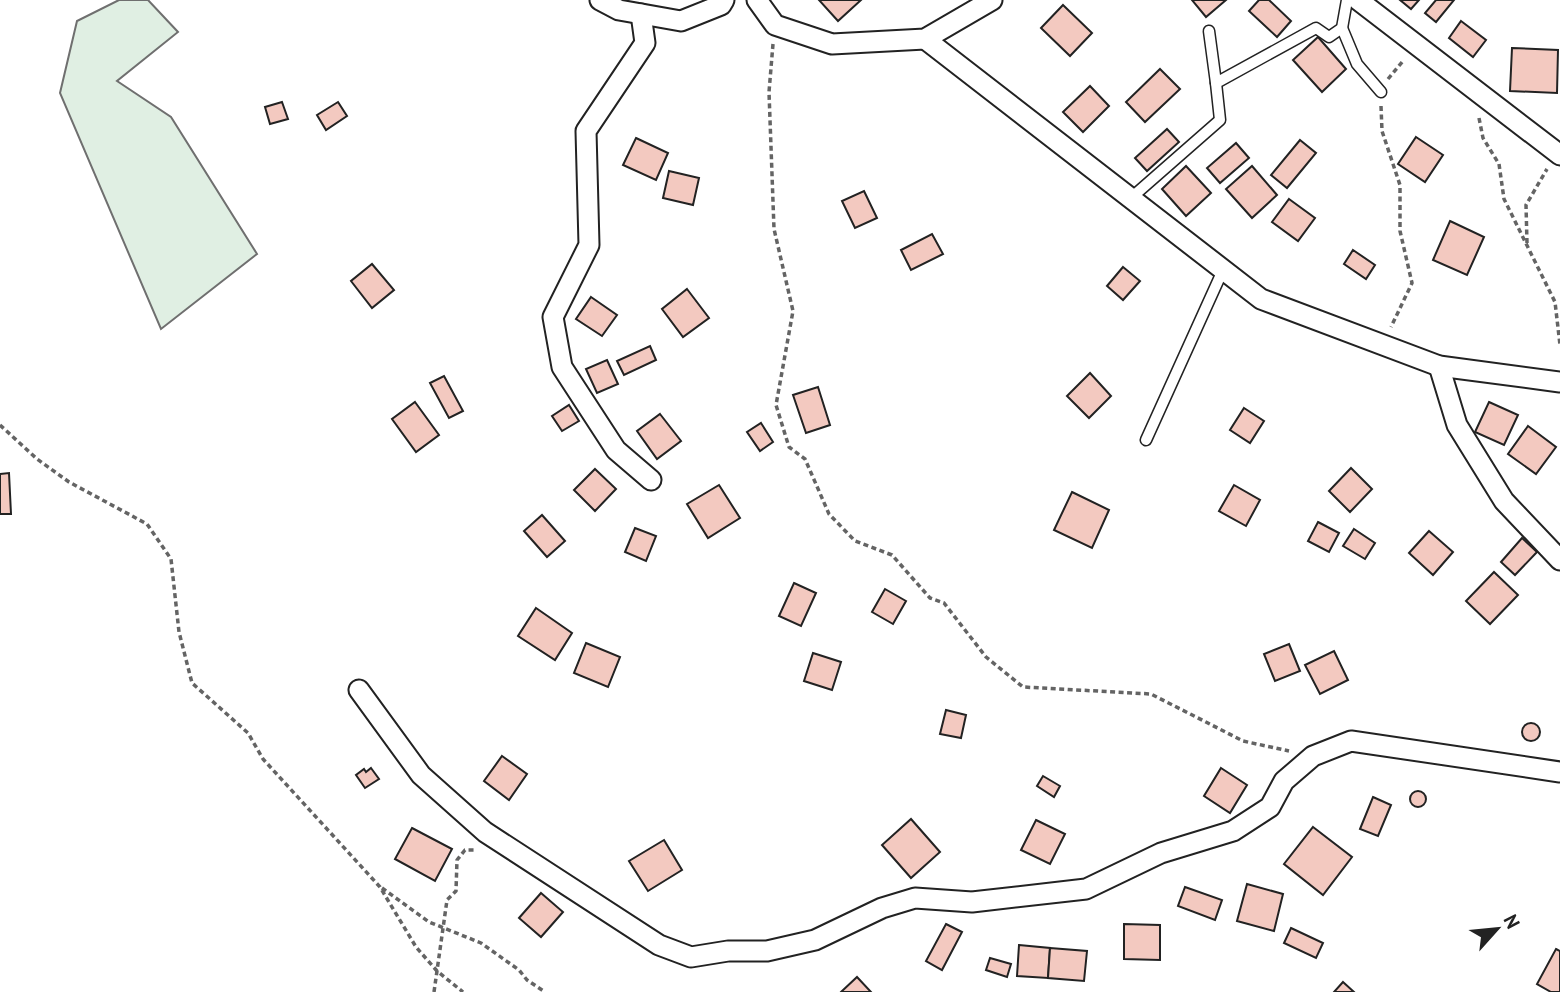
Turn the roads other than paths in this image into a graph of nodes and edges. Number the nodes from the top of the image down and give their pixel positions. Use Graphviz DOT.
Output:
graph roads {
  1 [pos="600,0"];
  2 [pos="724,0"];
  3 [pos="757,0"];
  4 [pos="992,0"];
  5 [pos="1347,0"];
  6 [pos="1358,0"];
  7 [pos="641,14"];
  8 [pos="1342,28"];
  9 [pos="1209,31"];
  10 [pos="925,39"];
  11 [pos="1216,83"];
  12 [pos="1381,92"];
  13 [pos="1556,160"];
  14 [pos="1131,198"];
  15 [pos="1223,270"];
  16 [pos="1439,366"];
  17 [pos="1559,382"];
  18 [pos="1146,440"];
  19 [pos="651,480"];
  20 [pos="1560,560"];
  21 [pos="359,690"];
  22 [pos="1560,772"];
  1 -- 7 [label="street"];
  2 -- 7 [label="street"];
  3 -- 10 [label="street"];
  4 -- 10 [label="street"];
  5 -- 8 [label="lane"];
  6 -- 13 [label="street"];
  7 -- 19 [label="street"];
  8 -- 11 [label="lane"];
  8 -- 12 [label="lane"];
  9 -- 11 [label="lane"];
  10 -- 14 [label="street"];
  11 -- 14 [label="lane"];
  14 -- 15 [label="street"];
  15 -- 16 [label="street"];
  15 -- 18 [label="lane"];
  16 -- 17 [label="street"];
  16 -- 20 [label="street"];
  21 -- 22 [label="street"];
}
